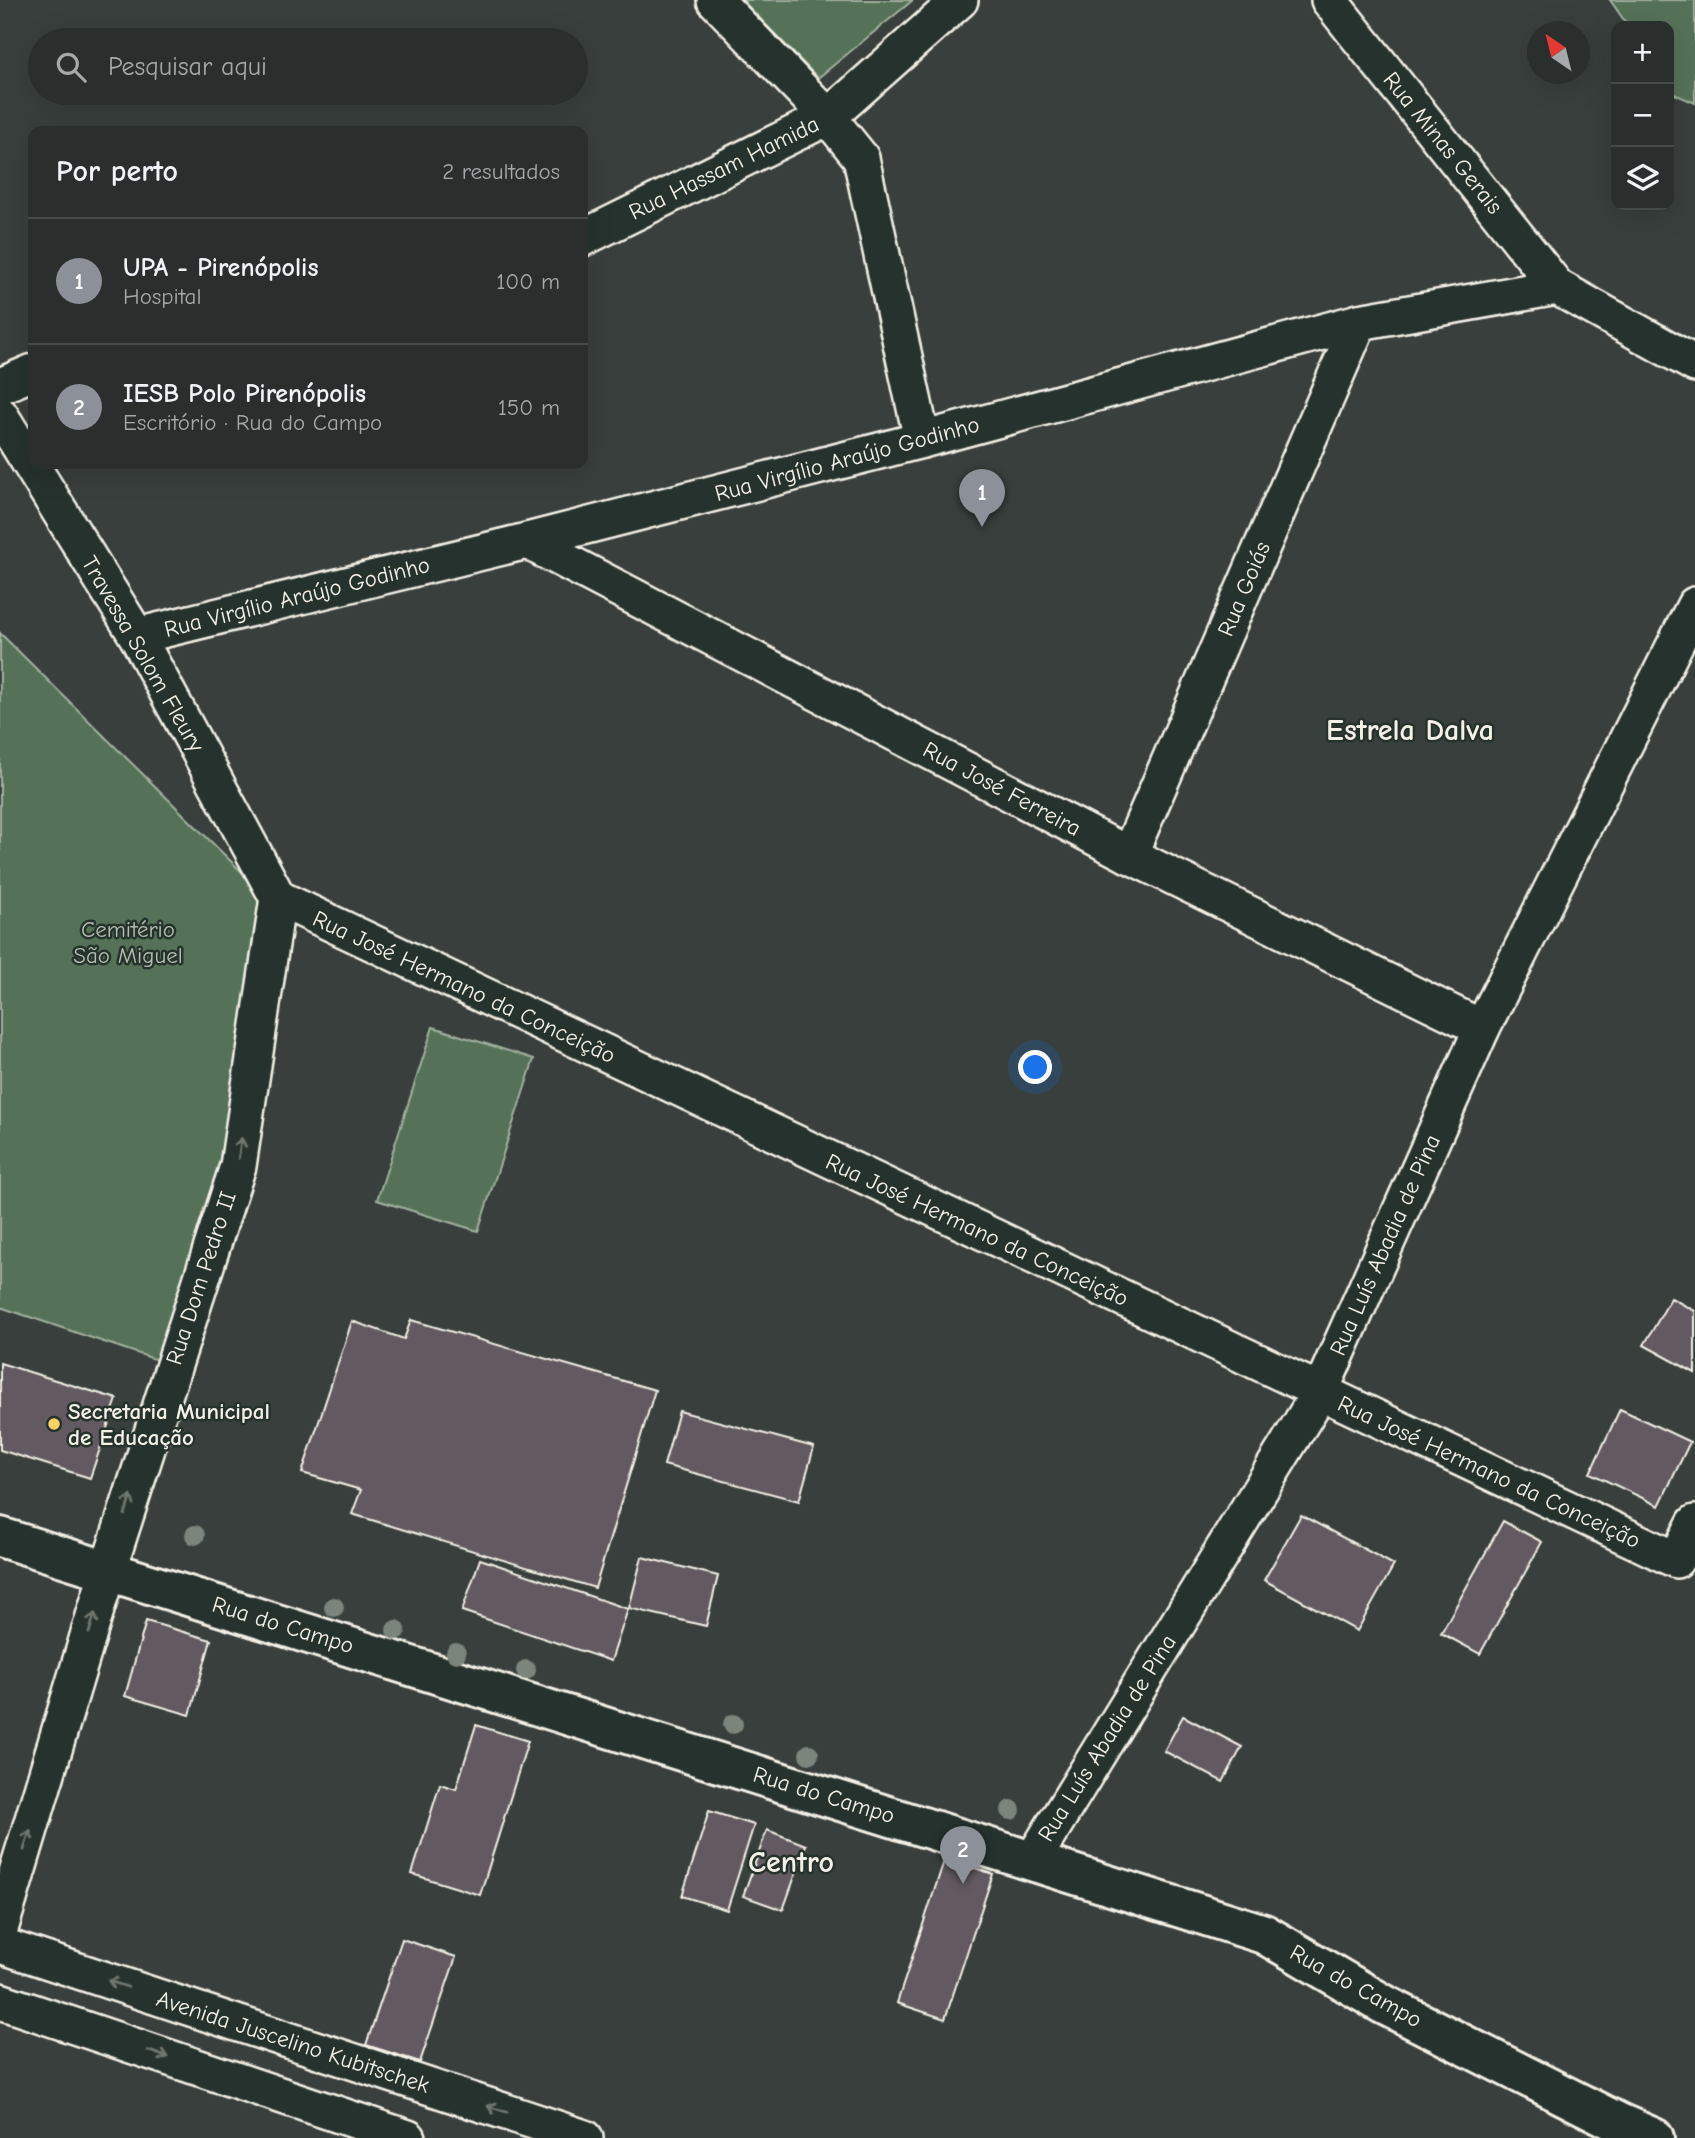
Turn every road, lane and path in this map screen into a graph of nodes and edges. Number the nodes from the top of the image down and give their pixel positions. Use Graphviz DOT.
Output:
graph roads {
  1 [pos="715,0"];
  2 [pos="960,0"];
  3 [pos="1329,0"];
  4 [pos="828,117"];
  5 [pos="588,236"];
  6 [pos="1557,286"];
  7 [pos="1359,322"];
  8 [pos="1695,364"];
  9 [pos="28,374"];
  10 [pos="0,386"];
  11 [pos="0,415"];
  12 [pos="922,440"];
  13 [pos="28,460"];
  14 [pos="33,469"];
  15 [pos="527,541"];
  16 [pos="1695,605"];
  17 [pos="137,636"];
  18 [pos="1129,855"];
  19 [pos="278,898"];
  20 [pos="1482,1028"];
  21 [pos="1320,1392"];
  22 [pos="1695,1523"];
  23 [pos="0,1537"];
  24 [pos="108,1570"];
  25 [pos="1032,1861"];
  26 [pos="0,1929"];
  27 [pos="0,1945"];
  28 [pos="0,2001"];
  29 [pos="1628,2130"];
  30 [pos="408,2138"];
  31 [pos="585,2138"];
  32 [pos="1654,2138"];
  1 -- 4 [label="street"];
  2 -- 4 [label="street, Rua Hassam Hamida"];
  3 -- 6 [label="street, Rua Minas Gerais"];
  4 -- 5 [label="street, Rua Hassam Hamida"];
  4 -- 12 [label="street"];
  6 -- 7 [label="street, Rua Virgílio Araújo Godinho"];
  6 -- 8 [label="street"];
  7 -- 12 [label="street, Rua Virgílio Araújo Godinho"];
  7 -- 18 [label="street, Rua Goiás"];
  9 -- 10 [label="street"];
  11 -- 13 [label="street, Travessa Solom Fleury"];
  12 -- 15 [label="street, Rua Virgílio Araújo Godinho"];
  14 -- 17 [label="street, Travessa Solom Fleury"];
  15 -- 17 [label="street, Rua Virgílio Araújo Godinho"];
  15 -- 18 [label="street, Rua José Ferreira"];
  16 -- 20 [label="street, Rua Luís Abadia de Pina"];
  17 -- 19 [label="street, Travessa Solom Fleury"];
  18 -- 20 [label="street, Rua José Ferreira"];
  19 -- 21 [label="street, Rua José Hermano da Conceição"];
  24 -- 19 [label="street, Rua Dom Pedro II, one-way"];
  20 -- 21 [label="street, Rua Luís Abadia de Pina"];
  21 -- 22 [label="street, Rua José Hermano da Conceição"];
  21 -- 25 [label="street, Rua Luís Abadia de Pina"];
  23 -- 24 [label="street, Rua do Campo"];
  24 -- 25 [label="street, Rua do Campo"];
  26 -- 24 [label="street, Rua Dom Pedro II, one-way"];
  25 -- 29 [label="street, Rua do Campo"];
  31 -- 27 [label="street, Avenida Juscelino Kubitschek, one-way"];
  28 -- 30 [label="street, one-way"];
  29 -- 32 [label="street, Rua do Campo"];
}
